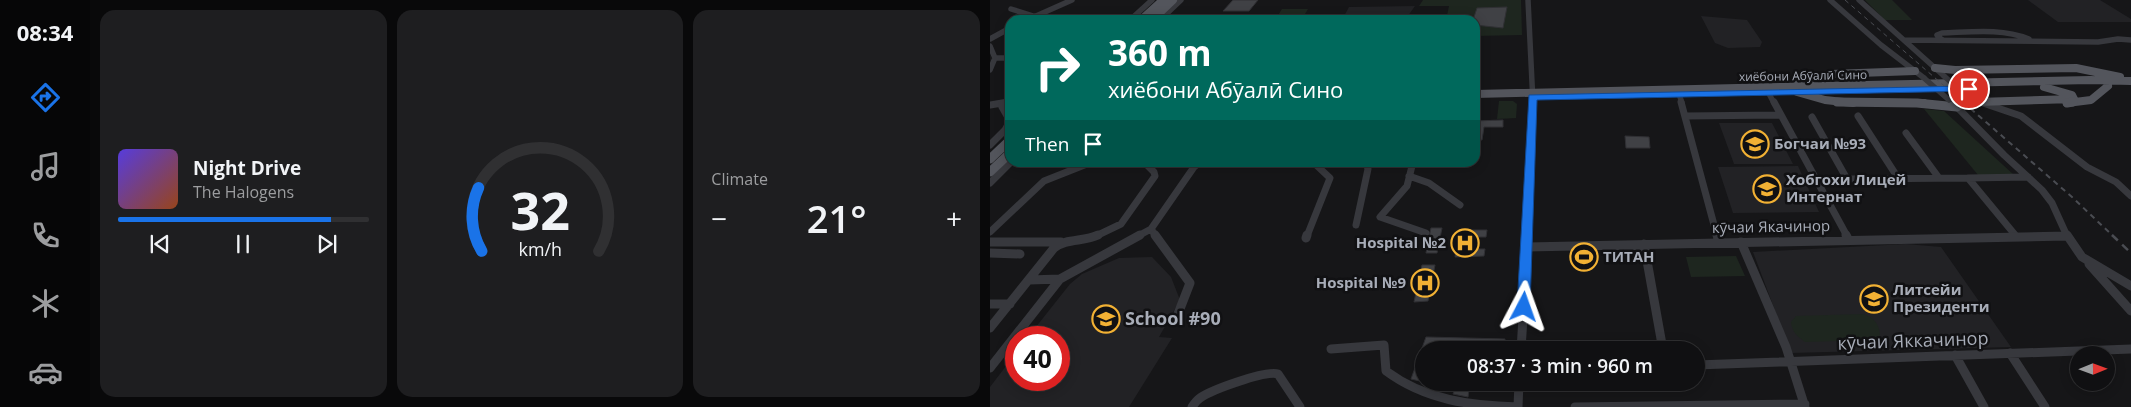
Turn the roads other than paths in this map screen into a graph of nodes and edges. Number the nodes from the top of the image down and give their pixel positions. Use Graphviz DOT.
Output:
graph roads {
  1 [pos="1072,0"];
  2 [pos="1152,0"];
  3 [pos="1163,0"];
  4 [pos="1173,0"];
  5 [pos="1181,0"];
  6 [pos="1528,0"];
  7 [pos="1830,0"];
  8 [pos="1859,0"];
  9 [pos="1011,9"];
  10 [pos="1033,15"];
  11 [pos="1039,15"];
  12 [pos="1136,15"];
  13 [pos="1146,15"];
  14 [pos="1157,15"];
  15 [pos="1165,15"];
  16 [pos="1005,31"];
  17 [pos="990,39"];
  18 [pos="1904,40"];
  19 [pos="2131,40"];
  20 [pos="990,46"];
  21 [pos="995,58"];
  22 [pos="1005,58"];
  23 [pos="990,70"];
  24 [pos="1915,71"];
  25 [pos="1940,72"];
  26 [pos="1825,75"];
  27 [pos="2090,80"];
  28 [pos="2131,80"];
  29 [pos="2108,86"];
  30 [pos="2131,86"];
  31 [pos="2044,88"];
  32 [pos="1837,89"];
  33 [pos="1793,90"];
  34 [pos="1768,92"];
  35 [pos="1480,94"];
  36 [pos="1679,94"];
  37 [pos="1532,95"];
  38 [pos="1480,98"];
  39 [pos="1973,100"];
  40 [pos="1005,104"];
  41 [pos="1838,104"];
  42 [pos="991,105"];
  43 [pos="1991,105"];
  44 [pos="1957,106"];
  45 [pos="2011,106"];
  46 [pos="1779,115"];
  47 [pos="1685,116"];
  48 [pos="1858,116"];
  49 [pos="1812,118"];
  50 [pos="1005,130"];
  51 [pos="1906,132"];
  52 [pos="990,145"];
  53 [pos="990,152"];
  54 [pos="1005,156"];
  55 [pos="1005,157"];
  56 [pos="990,159"];
  57 [pos="1005,159"];
  58 [pos="1005,160"];
  59 [pos="1079,167"];
  60 [pos="1149,167"];
  61 [pos="1194,167"];
  62 [pos="1318,167"];
  63 [pos="1367,167"];
  64 [pos="1411,167"];
  65 [pos="990,172"];
  66 [pos="1409,176"];
  67 [pos="2028,177"];
  68 [pos="1898,178"];
  69 [pos="1939,178"];
  70 [pos="1968,178"];
  71 [pos="990,183"];
  72 [pos="2131,196"];
  73 [pos="1460,205"];
  74 [pos="1356,225"];
  75 [pos="1151,229"];
  76 [pos="990,232"];
  77 [pos="1426,233"];
  78 [pos="2016,236"];
  79 [pos="2067,236"];
  80 [pos="1306,238"];
  81 [pos="1848,239"];
  82 [pos="990,242"];
  83 [pos="1061,242"];
  84 [pos="1719,242"];
  85 [pos="1741,242"];
  86 [pos="1644,244"];
  87 [pos="1527,247"];
  88 [pos="990,253"];
  89 [pos="1020,254"];
  90 [pos="2082,257"];
  91 [pos="1060,279"];
  92 [pos="1029,280"];
  93 [pos="2131,286"];
  94 [pos="990,304"];
  95 [pos="1010,304"];
  96 [pos="2131,311"];
  97 [pos="1176,319"];
  98 [pos="990,328"];
  99 [pos="1522,341"];
  100 [pos="1661,341"];
  101 [pos="1331,349"];
  102 [pos="2131,349"];
  103 [pos="2010,353"];
  104 [pos="1955,355"];
  105 [pos="1791,361"];
  106 [pos="1705,365"];
  107 [pos="990,368"];
  108 [pos="1519,391"];
  109 [pos="1805,406"];
  110 [pos="1192,407"];
  111 [pos="1300,407"];
  112 [pos="1518,407"];
  113 [pos="1575,407"];
  114 [pos="1984,407"];
  115 [pos="2045,407"];
  1 -- 11 [label="street"];
  2 -- 12 [label="street"];
  3 -- 13 [label="main road"];
  4 -- 14 [label="main road"];
  5 -- 15 [label="street"];
  6 -- 37 [label="street"];
  7 -- 24 [label="street"];
  8 -- 18 [label="street"];
  9 -- 10 [label="street"];
  16 -- 17 [label="street"];
  18 -- 19 [label="street"];
  18 -- 25 [label="street"];
  20 -- 21 [label="street"];
  21 -- 22 [label="street"];
  21 -- 23 [label="street"];
  24 -- 26 [label="main road"];
  24 -- 44 [label="street, bridge"];
  25 -- 27 [label="main road"];
  25 -- 28 [label="main road"];
  25 -- 39 [label="street, bridge"];
  26 -- 32 [label="main road"];
  26 -- 33 [label="main road"];
  27 -- 28 [label="main road, хиёбони Абӯалӣ Сино"];
  27 -- 32 [label="main road, хиёбони Абӯалӣ Сино"];
  29 -- 30 [label="main road, хиёбони Абӯалӣ Сино"];
  29 -- 31 [label="main road, хиёбони Абӯалӣ Сино"];
  29 -- 45 [label="main road"];
  31 -- 32 [label="main road, хиёбони Абӯалӣ Сино"];
  31 -- 39 [label="main road"];
  32 -- 33 [label="main road, хиёбони Абӯалӣ Сино"];
  32 -- 41 [label="main road"];
  33 -- 34 [label="main road, хиёбони Абӯалӣ Сино"];
  33 -- 37 [label="main road, хиёбони Абӯалӣ Сино"];
  33 -- 41 [label="main road"];
  34 -- 36 [label="main road, хиёбони Абӯалӣ Сино"];
  34 -- 46 [label="street"];
  35 -- 37 [label="main road, хиёбони Абӯалӣ Сино"];
  36 -- 37 [label="main road, хиёбони Абӯалӣ Сино"];
  36 -- 47 [label="street"];
  37 -- 38 [label="main road, хиёбони Абӯалӣ Сино"];
  37 -- 87 [label="street"];
  39 -- 43 [label="street"];
  40 -- 42 [label="street"];
  41 -- 44 [label="main road"];
  43 -- 45 [label="main road"];
  44 -- 67 [label="street"];
  45 -- 72 [label="street"];
  46 -- 47 [label="street"];
  46 -- 81 [label="street"];
  47 -- 84 [label="street"];
  48 -- 68 [label="street"];
  49 -- 68 [label="street"];
  50 -- 52 [label="street"];
  51 -- 69 [label="street"];
  53 -- 54 [label="main road"];
  55 -- 56 [label="main road"];
  57 -- 65 [label="main road"];
  58 -- 71 [label="street"];
  59 -- 76 [label="street"];
  60 -- 83 [label="street"];
  61 -- 75 [label="street"];
  62 -- 80 [label="street"];
  63 -- 74 [label="street"];
  64 -- 66 [label="street"];
  66 -- 73 [label="street"];
  66 -- 77 [label="street"];
  67 -- 70 [label="street"];
  67 -- 79 [label="street"];
  68 -- 69 [label="street"];
  69 -- 70 [label="street"];
  70 -- 78 [label="street"];
  75 -- 91 [label="street"];
  75 -- 97 [label="street"];
  78 -- 79 [label="street, кӯчаи Якачинор"];
  78 -- 81 [label="street, кӯчаи Якачинор"];
  79 -- 90 [label="street"];
  81 -- 85 [label="street, кӯчаи Якачинор"];
  82 -- 83 [label="street"];
  83 -- 92 [label="street"];
  84 -- 85 [label="street, кӯчаи Якачинор"];
  84 -- 86 [label="street, кӯчаи Якачинор"];
  85 -- 105 [label="street"];
  86 -- 87 [label="street, кӯчаи Якачинор"];
  86 -- 100 [label="street"];
  87 -- 99 [label="street"];
  88 -- 89 [label="street"];
  90 -- 93 [label="street"];
  90 -- 96 [label="street"];
  91 -- 92 [label="street"];
  91 -- 107 [label="street"];
  92 -- 95 [label="street"];
  94 -- 95 [label="street"];
  95 -- 98 [label="street"];
  101 -- 112 [label="street"];
  102 -- 103 [label="street, кӯчаи Яккачинор"];
  103 -- 104 [label="street, кӯчаи Яккачинор"];
  103 -- 115 [label="street"];
  104 -- 105 [label="street, кӯчаи Яккачинор"];
  104 -- 114 [label="street"];
  105 -- 106 [label="street, кӯчаи Яккачинор"];
  105 -- 109 [label="street"];
  108 -- 112 [label="street"];
  109 -- 113 [label="street"];
  110 -- 111 [label="street"];
}
